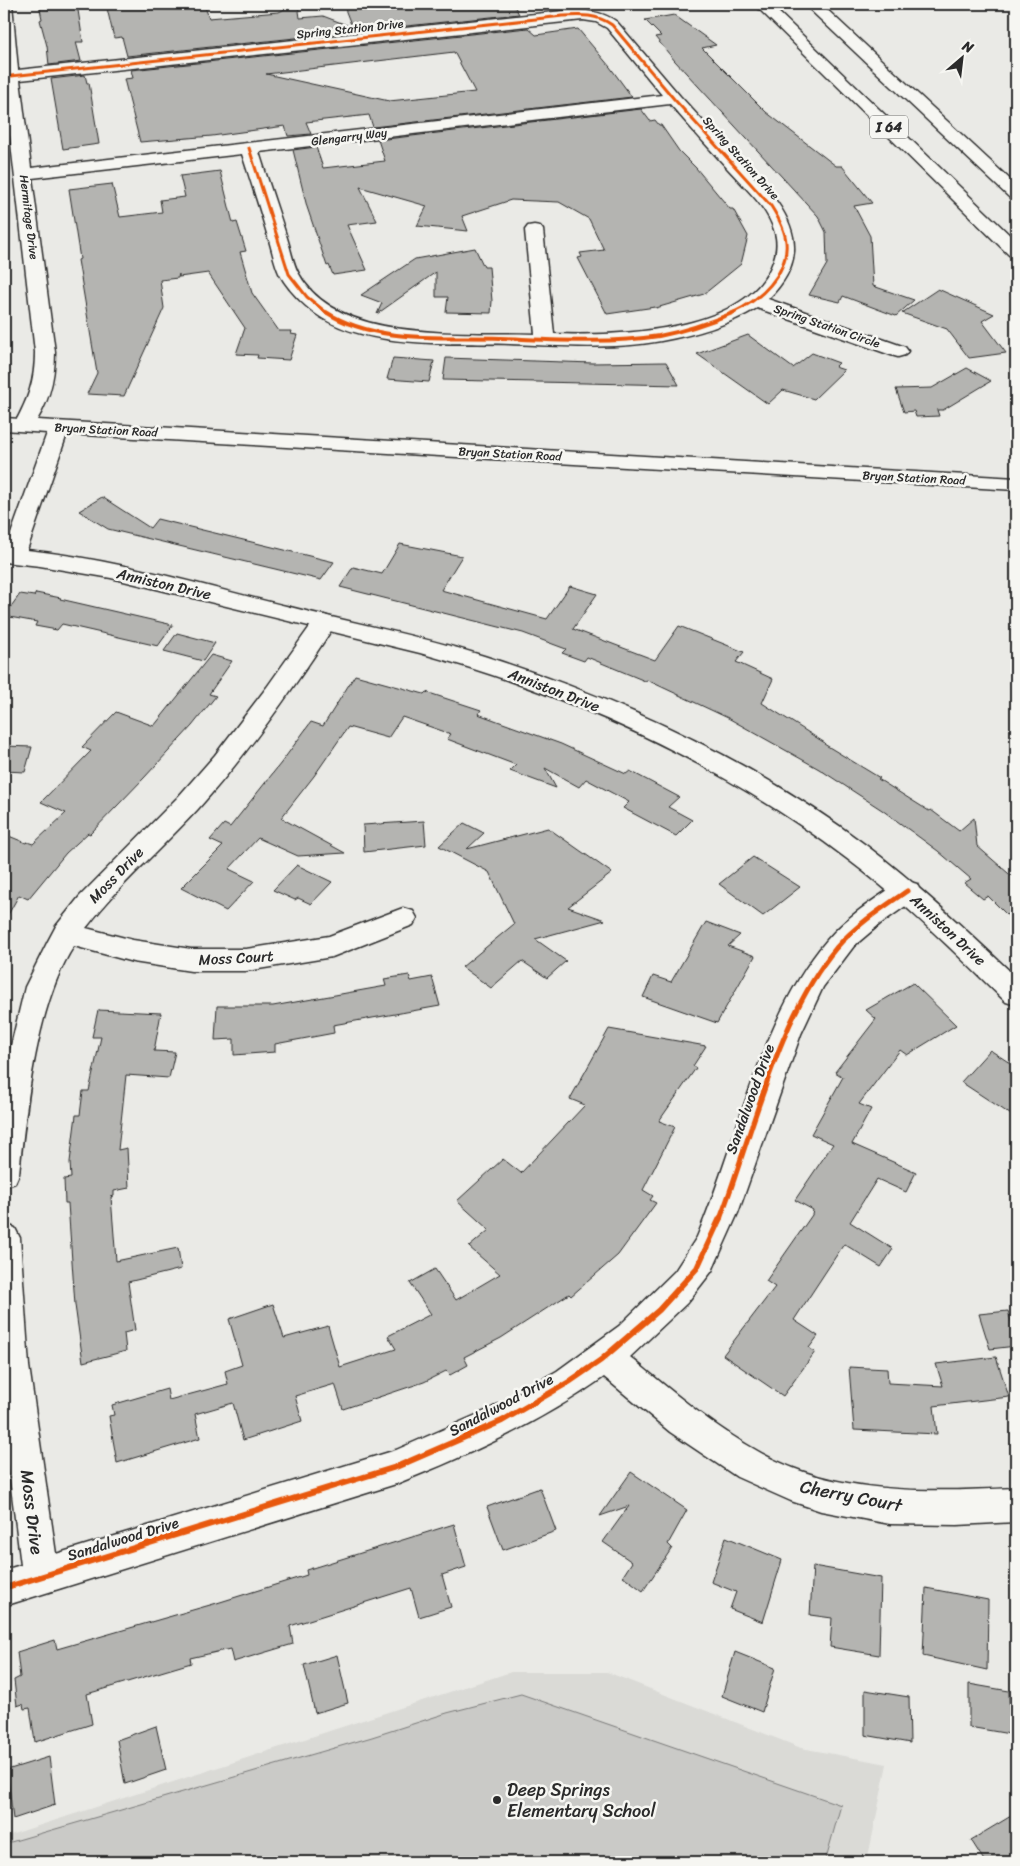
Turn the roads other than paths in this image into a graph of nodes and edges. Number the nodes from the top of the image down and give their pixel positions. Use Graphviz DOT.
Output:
graph roads {
  1 [pos="4,4"];
  2 [pos="762,4"];
  3 [pos="812,4"];
  4 [pos="11,76"];
  5 [pos="674,99"];
  6 [pos="249,148"];
  7 [pos="24,174"];
  8 [pos="1016,194"];
  9 [pos="534,230"];
  10 [pos="1016,251"];
  11 [pos="757,301"];
  12 [pos="545,339"];
  13 [pos="898,350"];
  14 [pos="14,425"];
  15 [pos="59,427"];
  16 [pos="1016,484"];
  17 [pos="9,555"];
  18 [pos="324,623"];
  19 [pos="907,891"];
  20 [pos="403,918"];
  21 [pos="66,933"];
  22 [pos="1016,994"];
  23 [pos="4,1174"];
  24 [pos="4,1238"];
  25 [pos="605,1357"];
  26 [pos="1016,1506"];
  27 [pos="41,1577"];
  28 [pos="4,1588"];
  1 -- 4 [label="main road, Hermitage Drive"];
  2 -- 10 [label="main road, I 64"];
  3 -- 8 [label="main road, I 64"];
  4 -- 5 [label="main road, Spring Station Drive"];
  4 -- 7 [label="main road, Hermitage Drive"];
  5 -- 6 [label="main road, Glengarry Way"];
  5 -- 11 [label="main road, Spring Station Drive"];
  6 -- 7 [label="main road, Glengarry Way"];
  6 -- 12 [label="main road, Spring Station Drive"];
  7 -- 14 [label="main road, Hermitage Drive"];
  9 -- 12 [label="main road"];
  11 -- 12 [label="main road, Spring Station Drive"];
  11 -- 13 [label="main road, Spring Station Circle"];
  14 -- 15 [label="main road, Bryan Station Road"];
  15 -- 16 [label="main road, Bryan Station Road"];
  15 -- 17 [label="main road, Anniston Drive"];
  17 -- 18 [label="main road, Anniston Drive"];
  18 -- 19 [label="main road, Anniston Drive"];
  18 -- 21 [label="main road, Moss Drive"];
  19 -- 22 [label="main road, Anniston Drive"];
  19 -- 25 [label="main road, Sandalwood Drive"];
  20 -- 21 [label="main road, Moss Court"];
  21 -- 23 [label="main road, Moss Drive"];
  24 -- 27 [label="main road, Moss Drive"];
  25 -- 26 [label="main road, Cherry Court"];
  25 -- 27 [label="main road, Sandalwood Drive"];
  27 -- 28 [label="main road, Sandalwood Drive"];
}
